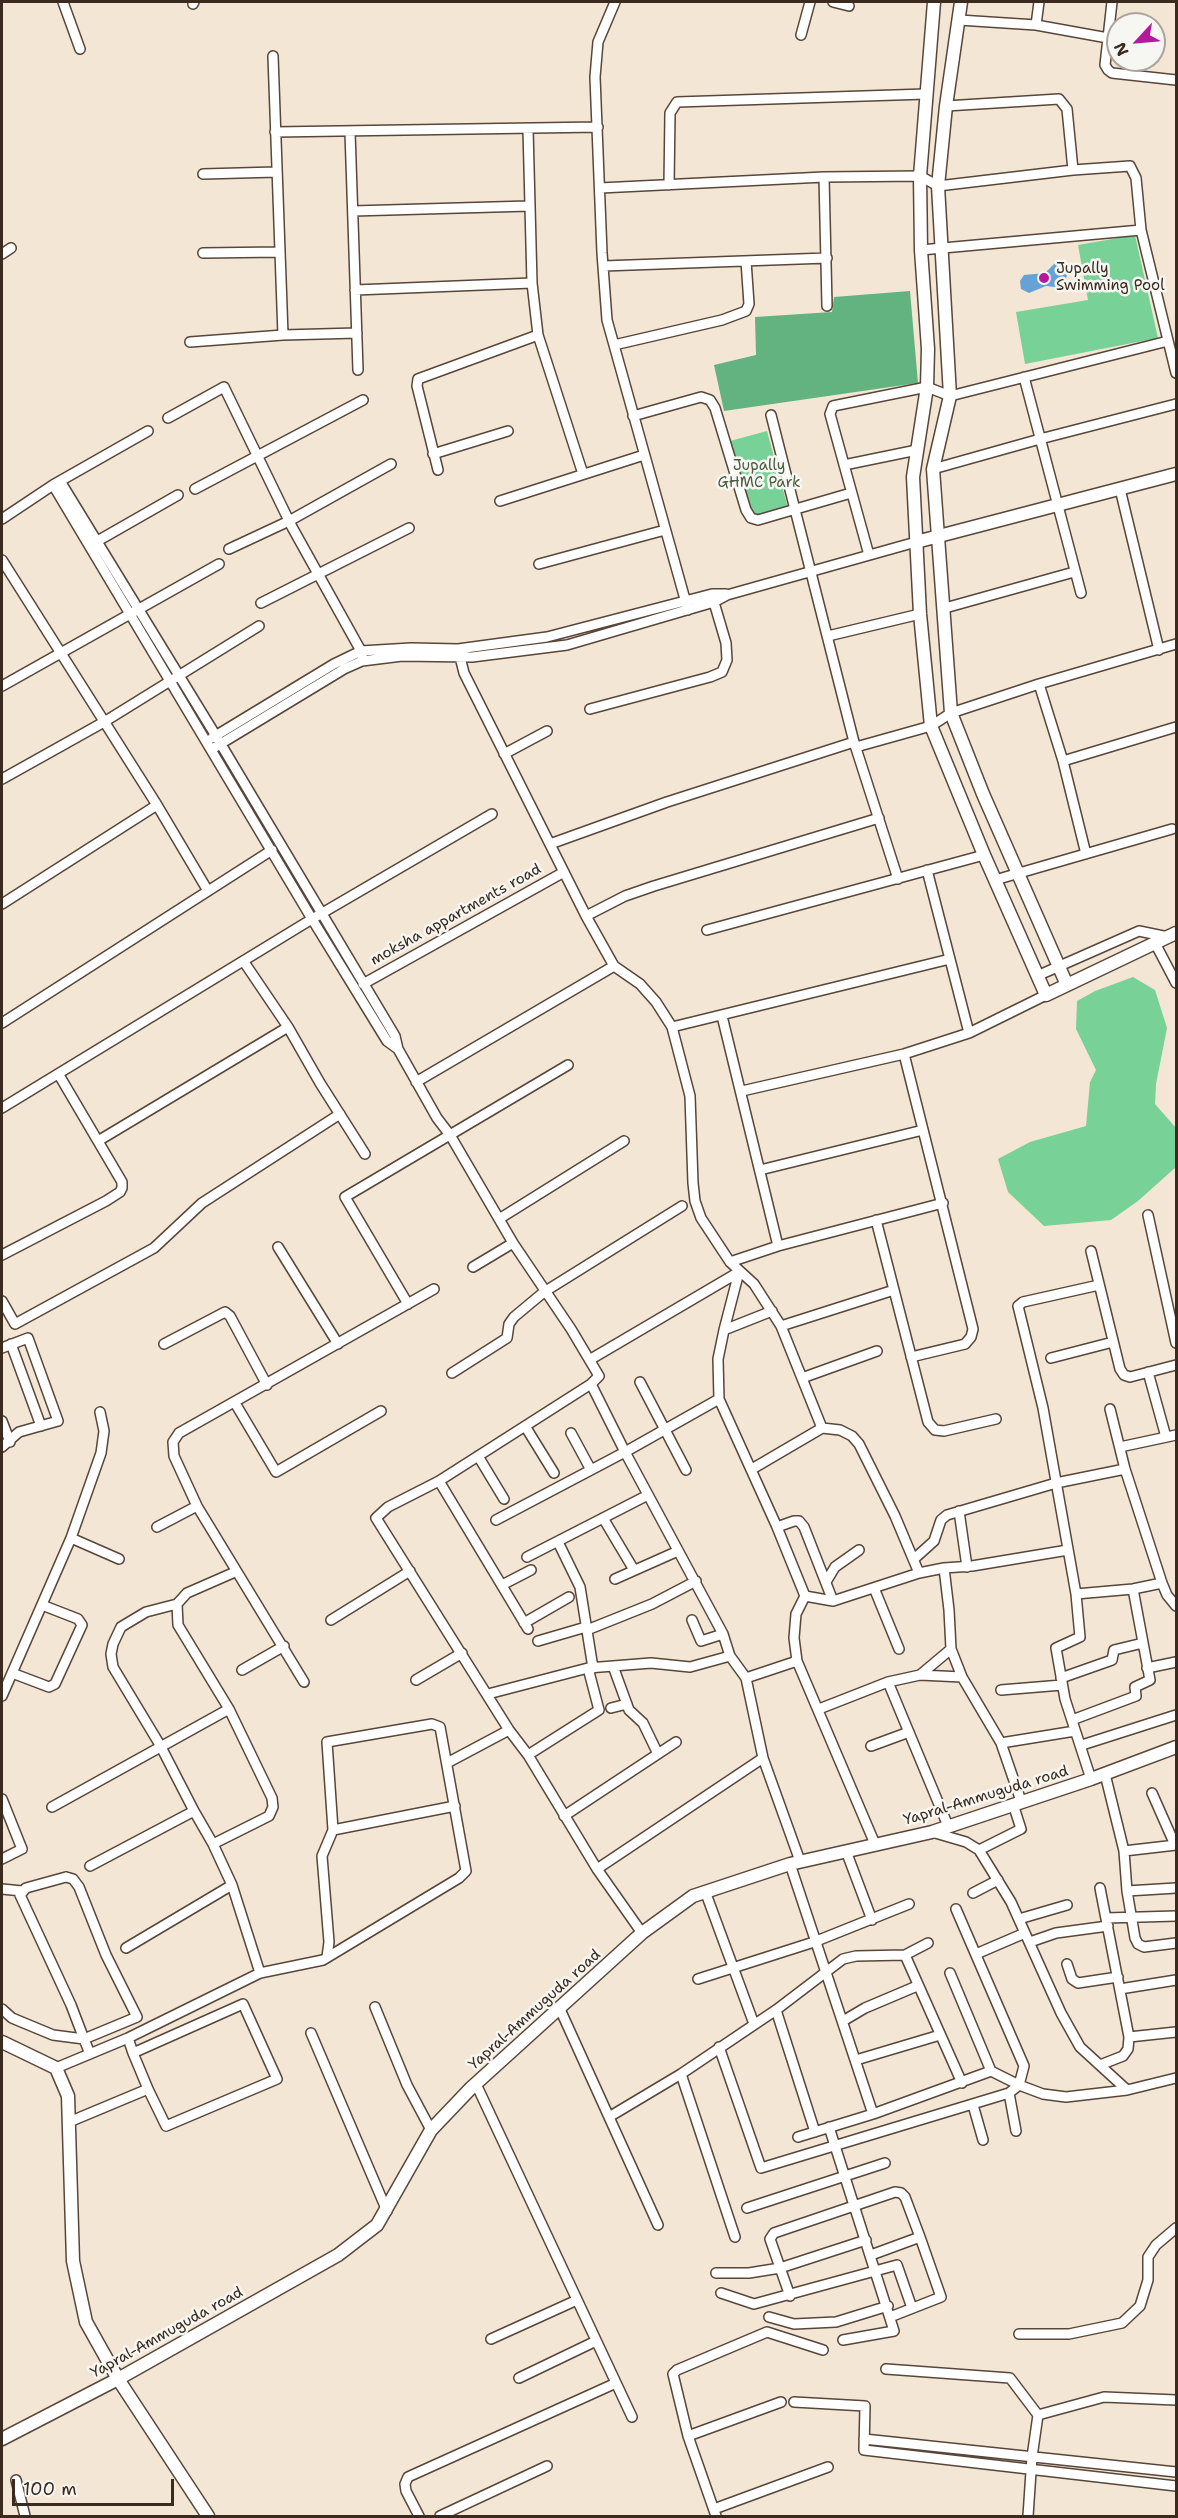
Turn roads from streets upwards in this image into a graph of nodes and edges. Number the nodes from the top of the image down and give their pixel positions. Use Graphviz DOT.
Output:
graph roads {
  1 [pos="63,2"];
  2 [pos="615,2"];
  3 [pos="810,2"];
  4 [pos="833,2"];
  5 [pos="934,2"];
  6 [pos="961,2"];
  7 [pos="1039,2"];
  8 [pos="849,6"];
  9 [pos="958,20"];
  10 [pos="1036,25"];
  11 [pos="801,35"];
  12 [pos="1106,38"];
  13 [pos="80,49"];
  14 [pos="273,56"];
  15 [pos="1109,72"];
  16 [pos="1176,80"];
  17 [pos="926,94"];
  18 [pos="946,106"];
  19 [pos="598,127"];
  20 [pos="528,129"];
  21 [pos="275,132"];
  22 [pos="350,132"];
  23 [pos="1073,170"];
  24 [pos="276,172"];
  25 [pos="202,174"];
  26 [pos="920,176"];
  27 [pos="824,177"];
  28 [pos="669,185"];
  29 [pos="938,186"];
  30 [pos="600,188"];
  31 [pos="529,206"];
  32 [pos="352,211"];
  33 [pos="1141,230"];
  34 [pos="11,249"];
  35 [pos="941,249"];
  36 [pos="921,250"];
  37 [pos="279,252"];
  38 [pos="203,253"];
  39 [pos="2,254"];
  40 [pos="827,258"];
  41 [pos="746,261"];
  42 [pos="603,266"];
  43 [pos="532,283"];
  44 [pos="355,290"];
  45 [pos="828,306"];
  46 [pos="357,333"];
  47 [pos="283,335"];
  48 [pos="538,335"];
  49 [pos="1168,341"];
  50 [pos="190,342"];
  51 [pos="614,345"];
  52 [pos="358,370"];
  53 [pos="1176,373"];
  54 [pos="1024,377"];
  55 [pos="927,387"];
  56 [pos="950,396"];
  57 [pos="363,400"];
  58 [pos="1176,404"];
  59 [pos="771,415"];
  60 [pos="633,416"];
  61 [pos="168,418"];
  62 [pos="148,431"];
  63 [pos="508,431"];
  64 [pos="1040,439"];
  65 [pos="917,450"];
  66 [pos="433,454"];
  67 [pos="644,455"];
  68 [pos="257,456"];
  69 [pos="391,464"];
  70 [pos="844,465"];
  71 [pos="933,469"];
  72 [pos="438,470"];
  73 [pos="583,474"];
  74 [pos="1176,474"];
  75 [pos="57,483"];
  76 [pos="195,489"];
  77 [pos="1120,489"];
  78 [pos="851,494"];
  79 [pos="178,495"];
  80 [pos="500,501"];
  81 [pos="1058,506"];
  82 [pos="795,510"];
  83 [pos="2,519"];
  84 [pos="289,521"];
  85 [pos="409,528"];
  86 [pos="665,530"];
  87 [pos="938,536"];
  88 [pos="916,542"];
  89 [pos="94,543"];
  90 [pos="229,549"];
  91 [pos="869,555"];
  92 [pos="2,560"];
  93 [pos="219,564"];
  94 [pos="539,564"];
  95 [pos="809,571"];
  96 [pos="1074,572"];
  97 [pos="318,576"];
  98 [pos="1081,593"];
  99 [pos="713,598"];
  100 [pos="261,603"];
  101 [pos="687,606"];
  102 [pos="945,608"];
  103 [pos="134,613"];
  104 [pos="920,614"];
  105 [pos="259,626"];
  106 [pos="828,636"];
  107 [pos="1176,644"];
  108 [pos="1159,650"];
  109 [pos="59,652"];
  110 [pos="459,653"];
  111 [pos="362,656"];
  112 [pos="174,678"];
  113 [pos="1039,684"];
  114 [pos="2,686"];
  115 [pos="590,709"];
  116 [pos="951,713"];
  117 [pos="104,722"];
  118 [pos="931,726"];
  119 [pos="1176,727"];
  120 [pos="547,731"];
  121 [pos="214,742"];
  122 [pos="855,745"];
  123 [pos="504,754"];
  124 [pos="1063,761"];
  125 [pos="2,779"];
  126 [pos="157,805"];
  127 [pos="492,814"];
  128 [pos="879,818"];
  129 [pos="1172,829"];
  130 [pos="550,844"];
  131 [pos="272,850"];
  132 [pos="1086,854"];
  133 [pos="984,855"];
  134 [pos="927,870"];
  135 [pos="564,873"];
  136 [pos="1018,874"];
  137 [pos="898,879"];
  138 [pos="995,880"];
  139 [pos="208,891"];
  140 [pos="2,904"];
  141 [pos="316,916"];
  142 [pos="586,916"];
  143 [pos="707,930"];
  144 [pos="1172,935"];
  145 [pos="1155,943"];
  146 [pos="950,959"];
  147 [pos="244,962"];
  148 [pos="614,966"];
  149 [pos="1058,967"];
  150 [pos="1037,976"];
  151 [pos="1176,983"];
  152 [pos="363,984"];
  153 [pos="1066,985"];
  154 [pos="1046,995"];
  155 [pos="722,1016"];
  156 [pos="2,1023"];
  157 [pos="288,1027"];
  158 [pos="672,1027"];
  159 [pos="969,1033"];
  160 [pos="398,1049"];
  161 [pos="904,1054"];
  162 [pos="568,1065"];
  163 [pos="59,1074"];
  164 [pos="416,1082"];
  165 [pos="742,1091"];
  166 [pos="2,1108"];
  167 [pos="340,1114"];
  168 [pos="923,1130"];
  169 [pos="450,1135"];
  170 [pos="98,1141"];
  171 [pos="624,1141"];
  172 [pos="365,1154"];
  173 [pos="760,1170"];
  174 [pos="943,1203"];
  175 [pos="682,1206"];
  176 [pos="1148,1215"];
  177 [pos="499,1219"];
  178 [pos="876,1220"];
  179 [pos="513,1243"];
  180 [pos="778,1245"];
  181 [pos="278,1247"];
  182 [pos="1091,1251"];
  183 [pos="2,1255"];
  184 [pos="730,1262"];
  185 [pos="473,1267"];
  186 [pos="739,1272"];
  187 [pos="1099,1285"];
  188 [pos="434,1289"];
  189 [pos="894,1290"];
  190 [pos="544,1292"];
  191 [pos="2,1301"];
  192 [pos="408,1304"];
  193 [pos="772,1311"];
  194 [pos="781,1326"];
  195 [pos="724,1330"];
  196 [pos="1113,1342"];
  197 [pos="1176,1342"];
  198 [pos="11,1344"];
  199 [pos="164,1344"];
  200 [pos="338,1344"];
  201 [pos="2,1348"];
  202 [pos="877,1351"];
  203 [pos="911,1357"];
  204 [pos="1051,1358"];
  205 [pos="591,1359"];
  206 [pos="1176,1365"];
  207 [pos="1148,1372"];
  208 [pos="452,1373"];
  209 [pos="802,1378"];
  210 [pos="640,1382"];
  211 [pos="591,1384"];
  212 [pos="267,1385"];
  213 [pos="719,1399"];
  214 [pos="235,1403"];
  215 [pos="1110,1409"];
  216 [pos="381,1411"];
  217 [pos="100,1412"];
  218 [pos="996,1419"];
  219 [pos="2,1421"];
  220 [pos="41,1426"];
  221 [pos="525,1426"];
  222 [pos="822,1428"];
  223 [pos="665,1430"];
  224 [pos="571,1433"];
  225 [pos="1176,1435"];
  226 [pos="1166,1437"];
  227 [pos="6,1444"];
  228 [pos="1120,1447"];
  229 [pos="625,1452"];
  230 [pos="478,1456"];
  231 [pos="752,1469"];
  232 [pos="1125,1469"];
  233 [pos="591,1470"];
  234 [pos="686,1470"];
  235 [pos="554,1473"];
  236 [pos="439,1480"];
  237 [pos="1056,1483"];
  238 [pos="648,1495"];
  239 [pos="504,1499"];
  240 [pos="197,1506"];
  241 [pos="959,1511"];
  242 [pos="603,1518"];
  243 [pos="496,1520"];
  244 [pos="157,1527"];
  245 [pos="777,1527"];
  246 [pos="70,1539"];
  247 [pos="558,1542"];
  248 [pos="859,1550"];
  249 [pos="1068,1550"];
  250 [pos="678,1551"];
  251 [pos="527,1557"];
  252 [pos="119,1559"];
  253 [pos="914,1559"];
  254 [pos="967,1567"];
  255 [pos="944,1568"];
  256 [pos="531,1570"];
  257 [pos="634,1570"];
  258 [pos="410,1571"];
  259 [pos="235,1572"];
  260 [pos="919,1573"];
  261 [pos="615,1579"];
  262 [pos="696,1581"];
  263 [pos="826,1582"];
  264 [pos="1162,1583"];
  265 [pos="502,1585"];
  266 [pos="874,1588"];
  267 [pos="1133,1589"];
  268 [pos="1076,1594"];
  269 [pos="805,1596"];
  270 [pos="568,1598"];
  271 [pos="833,1601"];
  272 [pos="177,1604"];
  273 [pos="42,1605"];
  274 [pos="1176,1606"];
  275 [pos="331,1620"];
  276 [pos="692,1620"];
  277 [pos="586,1629"];
  278 [pos="723,1634"];
  279 [pos="538,1641"];
  280 [pos="1143,1643"];
  281 [pos="284,1646"];
  282 [pos="899,1649"];
  283 [pos="951,1649"];
  284 [pos="462,1653"];
  285 [pos="730,1656"];
  286 [pos="797,1661"];
  287 [pos="1176,1662"];
  288 [pos="613,1666"];
  289 [pos="590,1668"];
  290 [pos="1147,1668"];
  291 [pos="242,1670"];
  292 [pos="12,1673"];
  293 [pos="920,1675"];
  294 [pos="962,1677"];
  295 [pos="746,1678"];
  296 [pos="416,1680"];
  297 [pos="304,1682"];
  298 [pos="888,1682"];
  299 [pos="1062,1682"];
  300 [pos="1001,1690"];
  301 [pos="488,1694"];
  302 [pos="2,1696"];
  303 [pos="627,1704"];
  304 [pos="611,1708"];
  305 [pos="230,1709"];
  306 [pos="819,1709"];
  307 [pos="1176,1715"];
  308 [pos="1072,1720"];
  309 [pos="509,1730"];
  310 [pos="1075,1731"];
  311 [pos="909,1732"];
  312 [pos="676,1742"];
  313 [pos="1001,1743"];
  314 [pos="160,1745"];
  315 [pos="1082,1745"];
  316 [pos="872,1746"];
  317 [pos="1176,1747"];
  318 [pos="658,1754"];
  319 [pos="528,1755"];
  320 [pos="763,1758"];
  321 [pos="447,1763"];
  322 [pos="1105,1774"];
  323 [pos="1091,1779"];
  324 [pos="1152,1793"];
  325 [pos="2,1799"];
  326 [pos="1017,1803"];
  327 [pos="455,1806"];
  328 [pos="52,1807"];
  329 [pos="194,1811"];
  330 [pos="564,1816"];
  331 [pos="948,1826"];
  332 [pos="333,1830"];
  333 [pos="932,1832"];
  334 [pos="875,1844"];
  335 [pos="213,1845"];
  336 [pos="1176,1845"];
  337 [pos="979,1850"];
  338 [pos="846,1851"];
  339 [pos="1124,1851"];
  340 [pos="2,1859"];
  341 [pos="795,1863"];
  342 [pos="90,1866"];
  343 [pos="597,1869"];
  344 [pos="998,1880"];
  345 [pos="232,1885"];
  346 [pos="1100,1888"];
  347 [pos="1176,1888"];
  348 [pos="2,1889"];
  349 [pos="705,1891"];
  350 [pos="1127,1891"];
  351 [pos="22,1892"];
  352 [pos="973,1893"];
  353 [pos="909,1904"];
  354 [pos="1067,1905"];
  355 [pos="956,1909"];
  356 [pos="1176,1917"];
  357 [pos="1019,1919"];
  358 [pos="1131,1919"];
  359 [pos="872,1920"];
  360 [pos="1107,1922"];
  361 [pos="642,1933"];
  362 [pos="1025,1933"];
  363 [pos="814,1942"];
  364 [pos="1030,1942"];
  365 [pos="928,1943"];
  366 [pos="1176,1943"];
  367 [pos="126,1948"];
  368 [pos="976,1954"];
  369 [pos="905,1955"];
  370 [pos="327,1957"];
  371 [pos="1067,1964"];
  372 [pos="733,1966"];
  373 [pos="826,1972"];
  374 [pos="260,1973"];
  375 [pos="951,1973"];
  376 [pos="1118,1977"];
  377 [pos="698,1979"];
  378 [pos="1176,1980"];
  379 [pos="917,1986"];
  380 [pos="1120,1989"];
  381 [pos="375,2007"];
  382 [pos="559,2007"];
  383 [pos="2,2009"];
  384 [pos="776,2010"];
  385 [pos="843,2021"];
  386 [pos="754,2024"];
  387 [pos="1176,2032"];
  388 [pos="311,2033"];
  389 [pos="940,2035"];
  390 [pos="1129,2037"];
  391 [pos="128,2038"];
  392 [pos="84,2039"];
  393 [pos="2,2042"];
  394 [pos="719,2047"];
  395 [pos="133,2053"];
  396 [pos="90,2054"];
  397 [pos="856,2060"];
  398 [pos="1100,2066"];
  399 [pos="56,2068"];
  400 [pos="992,2071"];
  401 [pos="681,2074"];
  402 [pos="1176,2078"];
  403 [pos="962,2083"];
  404 [pos="476,2084"];
  405 [pos="1019,2085"];
  406 [pos="148,2089"];
  407 [pos="1127,2090"];
  408 [pos="1009,2093"];
  409 [pos="973,2105"];
  410 [pos="873,2114"];
  411 [pos="609,2117"];
  412 [pos="69,2122"];
  413 [pos="829,2127"];
  414 [pos="431,2130"];
  415 [pos="1016,2131"];
  416 [pos="815,2132"];
  417 [pos="798,2138"];
  418 [pos="983,2140"];
  419 [pos="835,2146"];
  420 [pos="885,2163"];
  421 [pos="845,2176"];
  422 [pos="855,2206"];
  423 [pos="747,2208"];
  424 [pos="387,2211"];
  425 [pos="658,2225"];
  426 [pos="1176,2228"];
  427 [pos="735,2237"];
  428 [pos="920,2237"];
  429 [pos="866,2240"];
  430 [pos="871,2255"];
  431 [pos="780,2268"];
  432 [pos="876,2271"];
  433 [pos="716,2273"];
  434 [pos="721,2293"];
  435 [pos="790,2296"];
  436 [pos="577,2300"];
  437 [pos="888,2306"];
  438 [pos="912,2308"];
  439 [pos="769,2317"];
  440 [pos="890,2317"];
  441 [pos="1019,2334"];
  442 [pos="491,2339"];
  443 [pos="843,2340"];
  444 [pos="596,2341"];
  445 [pos="823,2350"];
  446 [pos="886,2369"];
  447 [pos="519,2378"];
  448 [pos="118,2379"];
  449 [pos="616,2383"];
  450 [pos="1176,2400"];
  451 [pos="781,2402"];
  452 [pos="794,2402"];
  453 [pos="1038,2415"];
  454 [pos="632,2417"];
  455 [pos="688,2436"];
  456 [pos="2,2439"];
  457 [pos="864,2439"];
  458 [pos="1032,2457"];
  459 [pos="547,2466"];
  460 [pos="828,2467"];
  461 [pos="1032,2470"];
  462 [pos="1176,2472"];
  463 [pos="16,2480"];
  464 [pos="1176,2486"];
  465 [pos="715,2513"];
  466 [pos="25,2517"];
  467 [pos="208,2517"];
  468 [pos="419,2517"];
  469 [pos="440,2517"];
  470 [pos="1028,2517"];
  1 -- 13 [label="street"];
  2 -- 19 [label="street"];
  3 -- 11 [label="street"];
  4 -- 8 [label="street"];
  5 -- 17 [label="street"];
  6 -- 9 [label="street"];
  7 -- 10 [label="street"];
  9 -- 10 [label="street"];
  9 -- 18 [label="street"];
  10 -- 12 [label="street"];
  14 -- 21 [label="street"];
  15 -- 16 [label="street"];
  17 -- 26 [label="street"];
  17 -- 28 [label="street"];
  18 -- 23 [label="street"];
  18 -- 29 [label="street"];
  19 -- 20 [label="street"];
  19 -- 30 [label="street"];
  20 -- 22 [label="street"];
  20 -- 31 [label="street"];
  21 -- 22 [label="street"];
  21 -- 24 [label="street"];
  22 -- 32 [label="street"];
  23 -- 29 [label="street"];
  23 -- 33 [label="street"];
  24 -- 25 [label="street"];
  24 -- 37 [label="street"];
  26 -- 27 [label="street"];
  26 -- 29 [label="street"];
  26 -- 36 [label="street"];
  27 -- 28 [label="street"];
  27 -- 40 [label="street"];
  28 -- 30 [label="street"];
  29 -- 35 [label="street"];
  30 -- 42 [label="street"];
  31 -- 32 [label="street"];
  31 -- 43 [label="street"];
  32 -- 44 [label="street"];
  33 -- 35 [label="street"];
  33 -- 49 [label="street"];
  34 -- 39 [label="street"];
  35 -- 36 [label="street"];
  35 -- 56 [label="street"];
  36 -- 55 [label="street"];
  37 -- 38 [label="street"];
  37 -- 47 [label="street"];
  40 -- 41 [label="street"];
  40 -- 45 [label="street"];
  41 -- 42 [label="street"];
  41 -- 51 [label="street"];
  42 -- 51 [label="street"];
  43 -- 44 [label="street"];
  43 -- 48 [label="street"];
  44 -- 46 [label="street"];
  46 -- 47 [label="street"];
  46 -- 52 [label="street"];
  47 -- 50 [label="street"];
  48 -- 66 [label="street"];
  48 -- 73 [label="street"];
  49 -- 53 [label="street"];
  49 -- 54 [label="street"];
  51 -- 60 [label="street"];
  54 -- 56 [label="street"];
  54 -- 64 [label="street"];
  55 -- 56 [label="street"];
  55 -- 65 [label="street"];
  55 -- 70 [label="street"];
  56 -- 71 [label="street"];
  57 -- 68 [label="street"];
  58 -- 64 [label="street"];
  59 -- 82 [label="street"];
  60 -- 67 [label="street"];
  60 -- 82 [label="street"];
  61 -- 68 [label="street"];
  62 -- 75 [label="street"];
  63 -- 66 [label="street"];
  64 -- 71 [label="street"];
  64 -- 81 [label="street"];
  65 -- 70 [label="street"];
  65 -- 88 [label="street"];
  66 -- 72 [label="street"];
  67 -- 73 [label="street"];
  67 -- 86 [label="street"];
  68 -- 76 [label="street"];
  68 -- 84 [label="street"];
  69 -- 84 [label="street"];
  70 -- 78 [label="street"];
  71 -- 87 [label="street"];
  73 -- 80 [label="street"];
  74 -- 77 [label="street"];
  75 -- 83 [label="street"];
  75 -- 89 [label="street"];
  77 -- 81 [label="street"];
  77 -- 108 [label="street"];
  78 -- 82 [label="street"];
  78 -- 91 [label="street"];
  79 -- 89 [label="street"];
  81 -- 87 [label="street"];
  81 -- 96 [label="street"];
  82 -- 95 [label="street"];
  84 -- 90 [label="street"];
  84 -- 97 [label="street"];
  85 -- 97 [label="street"];
  86 -- 94 [label="street"];
  86 -- 101 [label="street"];
  87 -- 88 [label="street"];
  87 -- 102 [label="street"];
  88 -- 91 [label="street"];
  88 -- 104 [label="street"];
  89 -- 103 [label="street"];
  91 -- 95 [label="street"];
  92 -- 109 [label="street"];
  93 -- 103 [label="street"];
  95 -- 99 [label="street"];
  95 -- 106 [label="street"];
  96 -- 98 [label="street"];
  96 -- 102 [label="street"];
  97 -- 100 [label="street"];
  97 -- 111 [label="street"];
  99 -- 101 [label="street"];
  99 -- 115 [label="street"];
  101 -- 110 [label="street"];
  102 -- 116 [label="street"];
  103 -- 109 [label="street"];
  103 -- 112 [label="street"];
  104 -- 106 [label="street"];
  104 -- 118 [label="street"];
  105 -- 112 [label="street"];
  106 -- 122 [label="street"];
  107 -- 108 [label="street"];
  108 -- 113 [label="street"];
  109 -- 114 [label="street"];
  109 -- 117 [label="street"];
  110 -- 111 [label="street"];
  110 -- 123 [label="street"];
  111 -- 121 [label="street"];
  112 -- 117 [label="street"];
  112 -- 121 [label="street"];
  113 -- 116 [label="street"];
  113 -- 124 [label="street"];
  116 -- 118 [label="street"];
  116 -- 136 [label="street"];
  117 -- 125 [label="street"];
  117 -- 126 [label="street"];
  118 -- 122 [label="street"];
  118 -- 133 [label="street"];
  119 -- 124 [label="street"];
  120 -- 123 [label="street"];
  121 -- 131 [label="street"];
  121 -- 141 [label="street"];
  122 -- 128 [label="street"];
  122 -- 130 [label="street"];
  123 -- 130 [label="street"];
  124 -- 132 [label="street"];
  126 -- 139 [label="street"];
  126 -- 140 [label="street"];
  127 -- 141 [label="street"];
  128 -- 137 [label="street"];
  128 -- 142 [label="street"];
  129 -- 132 [label="street"];
  130 -- 135 [label="street"];
  131 -- 139 [label="street"];
  131 -- 141 [label="street"];
  132 -- 136 [label="street"];
  133 -- 134 [label="street"];
  133 -- 138 [label="street"];
  134 -- 137 [label="street"];
  134 -- 146 [label="street"];
  135 -- 142 [label="street"];
  135 -- 152 [label="street, moksha appartments road"];
  136 -- 138 [label="street"];
  136 -- 149 [label="street"];
  137 -- 143 [label="street"];
  138 -- 150 [label="street"];
  139 -- 156 [label="street"];
  141 -- 147 [label="street"];
  141 -- 152 [label="street"];
  141 -- 160 [label="street"];
  142 -- 148 [label="street"];
  144 -- 145 [label="street"];
  144 -- 149 [label="street"];
  145 -- 151 [label="street"];
  145 -- 153 [label="street"];
  146 -- 155 [label="street"];
  146 -- 159 [label="street"];
  147 -- 157 [label="street"];
  147 -- 163 [label="street"];
  148 -- 158 [label="street"];
  148 -- 164 [label="street"];
  149 -- 150 [label="street"];
  149 -- 153 [label="street"];
  150 -- 154 [label="street"];
  152 -- 160 [label="street"];
  153 -- 154 [label="street"];
  154 -- 159 [label="street"];
  155 -- 158 [label="street"];
  155 -- 165 [label="street"];
  157 -- 167 [label="street"];
  157 -- 170 [label="street"];
  158 -- 184 [label="street"];
  159 -- 161 [label="street"];
  160 -- 164 [label="street"];
  161 -- 165 [label="street"];
  161 -- 168 [label="street"];
  162 -- 169 [label="street"];
  163 -- 166 [label="street"];
  163 -- 170 [label="street"];
  164 -- 169 [label="street"];
  165 -- 173 [label="street"];
  167 -- 172 [label="street"];
  167 -- 191 [label="street"];
  168 -- 173 [label="street"];
  168 -- 174 [label="street"];
  169 -- 177 [label="street"];
  169 -- 192 [label="street"];
  170 -- 183 [label="street"];
  171 -- 177 [label="street"];
  173 -- 180 [label="street"];
  174 -- 178 [label="street"];
  174 -- 203 [label="street"];
  175 -- 190 [label="street"];
  176 -- 197 [label="street"];
  177 -- 179 [label="street"];
  178 -- 180 [label="street"];
  178 -- 189 [label="street"];
  179 -- 185 [label="street"];
  179 -- 190 [label="street"];
  180 -- 184 [label="street"];
  181 -- 200 [label="street"];
  182 -- 187 [label="street"];
  184 -- 186 [label="street"];
  186 -- 193 [label="street"];
  186 -- 195 [label="street"];
  186 -- 205 [label="street"];
  187 -- 196 [label="street"];
  187 -- 237 [label="street"];
  188 -- 192 [label="street"];
  189 -- 194 [label="street"];
  189 -- 203 [label="street"];
  190 -- 205 [label="street"];
  190 -- 208 [label="street"];
  192 -- 200 [label="street"];
  193 -- 194 [label="street"];
  193 -- 195 [label="street"];
  194 -- 209 [label="street"];
  195 -- 213 [label="street"];
  196 -- 204 [label="street"];
  196 -- 207 [label="street"];
  198 -- 201 [label="street"];
  198 -- 220 [label="street"];
  198 -- 220 [label="street"];
  199 -- 212 [label="street"];
  200 -- 212 [label="street"];
  202 -- 209 [label="street"];
  203 -- 218 [label="street"];
  205 -- 211 [label="street"];
  206 -- 207 [label="street"];
  207 -- 226 [label="street"];
  209 -- 222 [label="street"];
  210 -- 223 [label="street"];
  211 -- 221 [label="street"];
  211 -- 229 [label="street"];
  212 -- 214 [label="street"];
  213 -- 223 [label="street"];
  213 -- 231 [label="street"];
  214 -- 216 [label="street"];
  214 -- 240 [label="street"];
  215 -- 228 [label="street"];
  217 -- 246 [label="street"];
  219 -- 227 [label="street"];
  220 -- 227 [label="street"];
  221 -- 230 [label="street"];
  221 -- 235 [label="street"];
  222 -- 231 [label="street"];
  222 -- 253 [label="street"];
  223 -- 229 [label="street"];
  223 -- 234 [label="street"];
  224 -- 233 [label="street"];
  225 -- 226 [label="street"];
  226 -- 228 [label="street"];
  228 -- 232 [label="street"];
  229 -- 233 [label="street"];
  229 -- 238 [label="street"];
  230 -- 236 [label="street"];
  230 -- 239 [label="street"];
  231 -- 245 [label="street"];
  232 -- 237 [label="street"];
  232 -- 264 [label="street"];
  233 -- 243 [label="street"];
  236 -- 258 [label="street"];
  236 -- 265 [label="street"];
  237 -- 241 [label="street"];
  237 -- 249 [label="street"];
  238 -- 242 [label="street"];
  238 -- 250 [label="street"];
  240 -- 244 [label="street"];
  240 -- 259 [label="street"];
  241 -- 253 [label="street"];
  241 -- 254 [label="street"];
  242 -- 247 [label="street"];
  242 -- 257 [label="street"];
  245 -- 263 [label="street"];
  245 -- 269 [label="street"];
  246 -- 252 [label="street"];
  246 -- 273 [label="street"];
  247 -- 251 [label="street"];
  247 -- 277 [label="street"];
  248 -- 263 [label="street"];
  249 -- 254 [label="street"];
  249 -- 268 [label="street"];
  250 -- 257 [label="street"];
  250 -- 262 [label="street"];
  253 -- 260 [label="street"];
  254 -- 255 [label="street"];
  255 -- 260 [label="street"];
  255 -- 283 [label="street"];
  256 -- 265 [label="street"];
  257 -- 261 [label="street"];
  258 -- 275 [label="street"];
  258 -- 284 [label="street"];
  259 -- 272 [label="street"];
  259 -- 281 [label="street"];
  260 -- 266 [label="street"];
  262 -- 277 [label="street"];
  262 -- 278 [label="street"];
  263 -- 271 [label="street"];
  264 -- 267 [label="street"];
  264 -- 274 [label="street"];
  265 -- 270 [label="street"];
  266 -- 271 [label="street"];
  266 -- 282 [label="street"];
  267 -- 268 [label="street"];
  267 -- 280 [label="street"];
  268 -- 299 [label="street"];
  269 -- 271 [label="street"];
  269 -- 286 [label="street"];
  272 -- 305 [label="street"];
  272 -- 314 [label="street"];
  273 -- 292 [label="street"];
  273 -- 292 [label="street"];
  276 -- 278 [label="street"];
  277 -- 279 [label="street"];
  277 -- 289 [label="street"];
  278 -- 285 [label="street"];
  280 -- 290 [label="street"];
  280 -- 299 [label="street"];
  281 -- 291 [label="street"];
  281 -- 297 [label="street"];
  283 -- 293 [label="street"];
  283 -- 294 [label="street"];
  284 -- 296 [label="street"];
  284 -- 301 [label="street"];
  285 -- 288 [label="street"];
  285 -- 295 [label="street"];
  286 -- 295 [label="street"];
  286 -- 306 [label="street"];
  287 -- 290 [label="street"];
  288 -- 289 [label="street"];
  288 -- 303 [label="street"];
  289 -- 301 [label="street"];
  289 -- 319 [label="street"];
  290 -- 308 [label="street"];
  292 -- 302 [label="street"];
  293 -- 294 [label="street"];
  293 -- 298 [label="street"];
  294 -- 313 [label="street"];
  295 -- 320 [label="street"];
  298 -- 306 [label="street"];
  298 -- 311 [label="street"];
  299 -- 300 [label="street"];
  299 -- 308 [label="street"];
  301 -- 309 [label="street"];
  303 -- 304 [label="street"];
  303 -- 318 [label="street"];
  305 -- 314 [label="street"];
  305 -- 335 [label="street"];
  306 -- 334 [label="street"];
  307 -- 315 [label="street"];
  308 -- 310 [label="street"];
  309 -- 319 [label="street"];
  309 -- 321 [label="street"];
  310 -- 313 [label="street"];
  310 -- 315 [label="street"];
  311 -- 316 [label="street"];
  311 -- 331 [label="street"];
  312 -- 318 [label="street"];
  313 -- 326 [label="street"];
  314 -- 328 [label="street"];
  314 -- 329 [label="street"];
  315 -- 323 [label="street"];
  317 -- 322 [label="street, Yapral-Ammuguda road"];
  318 -- 330 [label="street"];
  319 -- 330 [label="street"];
  320 -- 341 [label="street"];
  320 -- 343 [label="street"];
  321 -- 327 [label="street"];
  321 -- 332 [label="street"];
  322 -- 323 [label="street, Yapral-Ammuguda road"];
  322 -- 339 [label="street"];
  323 -- 326 [label="street, Yapral-Ammuguda road"];
  324 -- 336 [label="street"];
  325 -- 340 [label="street"];
  326 -- 331 [label="street, Yapral-Ammuguda road"];
  326 -- 337 [label="street"];
  327 -- 332 [label="street"];
  327 -- 370 [label="street"];
  329 -- 335 [label="street"];
  329 -- 342 [label="street"];
  330 -- 343 [label="street"];
  331 -- 333 [label="street, Yapral-Ammuguda road"];
  332 -- 370 [label="street"];
  333 -- 334 [label="street, Yapral-Ammuguda road"];
  333 -- 337 [label="street"];
  334 -- 338 [label="street, Yapral-Ammuguda road"];
  335 -- 345 [label="street"];
  336 -- 339 [label="street"];
  337 -- 344 [label="street"];
  338 -- 341 [label="street, Yapral-Ammuguda road"];
  338 -- 359 [label="street"];
  339 -- 350 [label="street"];
  341 -- 349 [label="street, Yapral-Ammuguda road"];
  341 -- 363 [label="street"];
  343 -- 361 [label="street"];
  344 -- 352 [label="street"];
  344 -- 357 [label="street"];
  345 -- 367 [label="street"];
  345 -- 374 [label="street"];
  346 -- 360 [label="street"];
  347 -- 350 [label="street"];
  348 -- 351 [label="street"];
  349 -- 361 [label="street, Yapral-Ammuguda road"];
  349 -- 372 [label="street"];
  350 -- 358 [label="street"];
  351 -- 392 [label="street"];
  351 -- 392 [label="street"];
  353 -- 359 [label="street"];
  354 -- 357 [label="street"];
  355 -- 368 [label="street"];
  356 -- 358 [label="street"];
  357 -- 362 [label="street"];
  358 -- 360 [label="street"];
  358 -- 366 [label="street"];
  359 -- 363 [label="street"];
  360 -- 364 [label="street"];
  360 -- 376 [label="street"];
  361 -- 382 [label="street, Yapral-Ammuguda road"];
  362 -- 364 [label="street"];
  362 -- 368 [label="street"];
  363 -- 372 [label="street"];
  363 -- 373 [label="street"];
  364 -- 398 [label="street"];
  365 -- 369 [label="street"];
  368 -- 405 [label="street"];
  369 -- 373 [label="street"];
  369 -- 379 [label="street"];
  370 -- 374 [label="street"];
  371 -- 376 [label="street"];
  372 -- 377 [label="street"];
  372 -- 386 [label="street"];
  373 -- 384 [label="street"];
  373 -- 385 [label="street"];
  374 -- 391 [label="street"];
  375 -- 400 [label="street"];
  376 -- 380 [label="street"];
  378 -- 380 [label="street"];
  379 -- 385 [label="street"];
  379 -- 389 [label="street"];
  380 -- 390 [label="street"];
  381 -- 414 [label="street"];
  382 -- 404 [label="street, Yapral-Ammuguda road"];
  382 -- 411 [label="street"];
  383 -- 392 [label="street"];
  384 -- 386 [label="street"];
  384 -- 416 [label="street"];
  385 -- 397 [label="street"];
  386 -- 394 [label="street"];
  387 -- 390 [label="street"];
  388 -- 424 [label="street"];
  389 -- 397 [label="street"];
  389 -- 403 [label="street"];
  390 -- 398 [label="street"];
  391 -- 395 [label="street"];
  391 -- 396 [label="street"];
  392 -- 396 [label="street"];
  393 -- 399 [label="street"];
  394 -- 401 [label="street"];
  394 -- 419 [label="street"];
  395 -- 406 [label="street"];
  395 -- 406 [label="street"];
  396 -- 399 [label="street"];
  397 -- 410 [label="street"];
  398 -- 407 [label="street"];
  399 -- 412 [label="street"];
  400 -- 403 [label="street"];
  400 -- 405 [label="street"];
  401 -- 411 [label="street"];
  401 -- 427 [label="street"];
  402 -- 407 [label="street"];
  403 -- 410 [label="street"];
  404 -- 414 [label="street, Yapral-Ammuguda road"];
  404 -- 436 [label="street"];
  405 -- 407 [label="street"];
  405 -- 408 [label="street"];
  406 -- 412 [label="street"];
  408 -- 409 [label="street"];
  408 -- 415 [label="street"];
  409 -- 418 [label="street"];
  409 -- 419 [label="street"];
  410 -- 413 [label="street"];
  411 -- 425 [label="street"];
  412 -- 448 [label="street"];
  413 -- 416 [label="street"];
  413 -- 419 [label="street"];
  414 -- 424 [label="street, Yapral-Ammuguda road"];
  416 -- 417 [label="street"];
  419 -- 421 [label="street"];
  420 -- 421 [label="street"];
  421 -- 422 [label="street"];
  421 -- 423 [label="street"];
  422 -- 428 [label="street"];
  422 -- 429 [label="street"];
  422 -- 431 [label="street"];
  424 -- 448 [label="street, Yapral-Ammuguda road"];
  426 -- 441 [label="street"];
  428 -- 430 [label="street"];
  428 -- 438 [label="street"];
  429 -- 430 [label="street"];
  429 -- 431 [label="street"];
  430 -- 432 [label="street"];
  431 -- 433 [label="street"];
  431 -- 435 [label="street"];
  432 -- 435 [label="street"];
  432 -- 437 [label="street"];
  432 -- 438 [label="street"];
  434 -- 435 [label="street"];
  436 -- 442 [label="street"];
  436 -- 444 [label="street"];
  437 -- 439 [label="street"];
  437 -- 440 [label="street"];
  438 -- 440 [label="street"];
  440 -- 443 [label="street"];
  444 -- 447 [label="street"];
  444 -- 449 [label="street"];
  445 -- 455 [label="street"];
  446 -- 453 [label="street"];
  448 -- 456 [label="street, Yapral-Ammuguda road"];
  448 -- 467 [label="street"];
  449 -- 454 [label="street"];
  449 -- 468 [label="street"];
  450 -- 453 [label="street"];
  451 -- 455 [label="street"];
  452 -- 457 [label="street"];
  453 -- 458 [label="street"];
  455 -- 465 [label="street"];
  457 -- 458 [label="street"];
  457 -- 461 [label="street"];
  458 -- 461 [label="street"];
  458 -- 462 [label="street"];
  459 -- 469 [label="street"];
  460 -- 465 [label="street"];
  461 -- 464 [label="street"];
  461 -- 470 [label="street"];
  463 -- 466 [label="street"];
}
